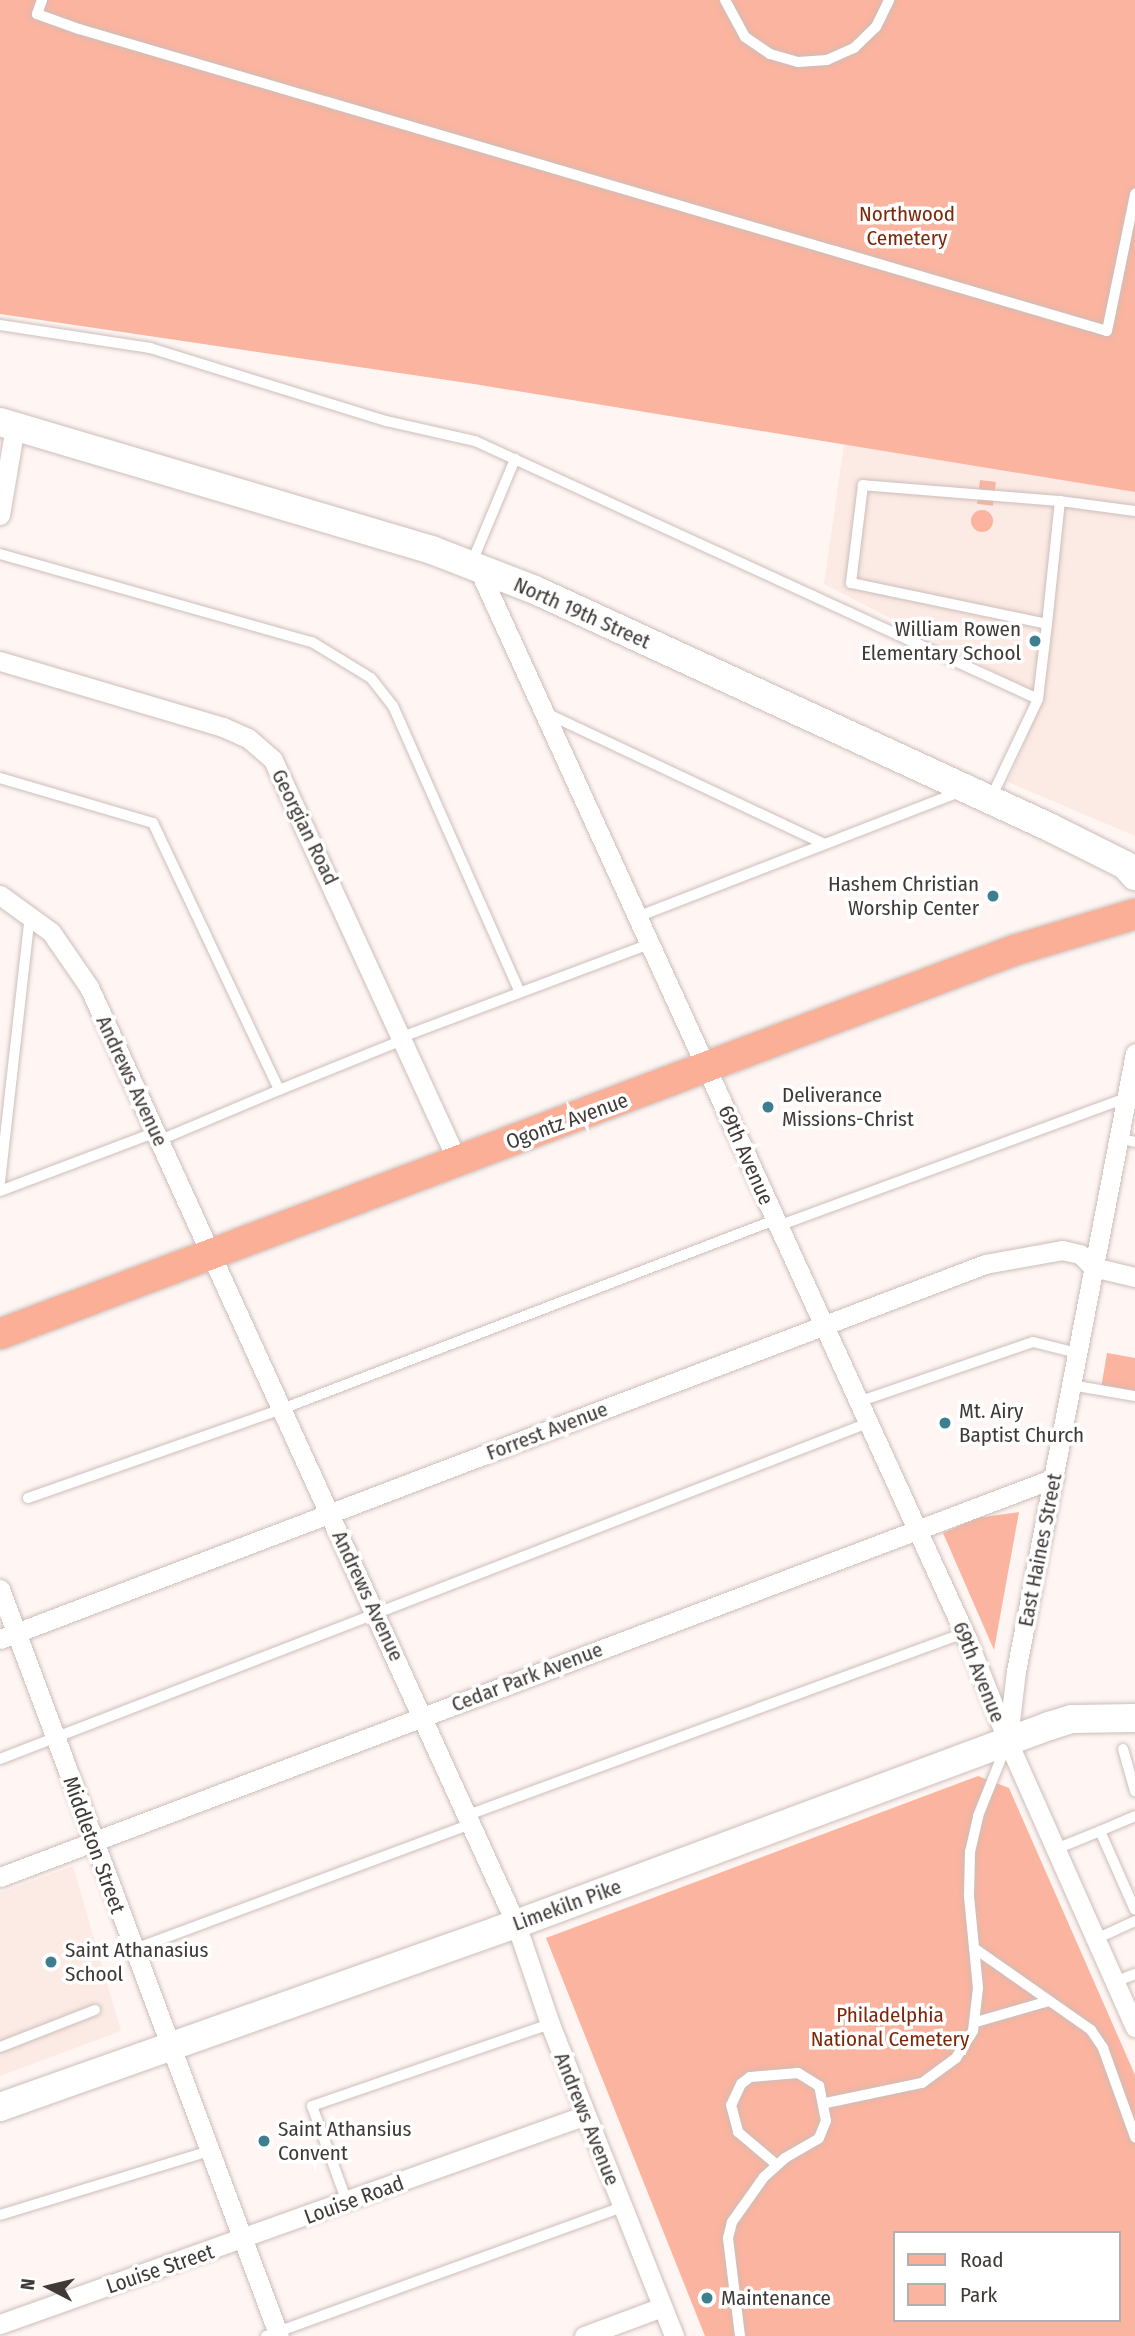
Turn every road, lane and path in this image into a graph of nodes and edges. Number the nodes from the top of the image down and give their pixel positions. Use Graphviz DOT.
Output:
graph roads {
  1 [pos="42,0"];
  2 [pos="725,0"];
  3 [pos="889,0"];
  4 [pos="1135,194"];
  5 [pos="0,326"];
  6 [pos="7,424"];
  7 [pos="515,459"];
  8 [pos="1060,501"];
  9 [pos="1135,511"];
  10 [pos="0,515"];
  11 [pos="0,554"];
  12 [pos="474,568"];
  13 [pos="1046,624"];
  14 [pos="0,661"];
  15 [pos="1038,699"];
  16 [pos="544,712"];
  17 [pos="0,778"];
  18 [pos="978,794"];
  19 [pos="825,844"];
  20 [pos="1135,876"];
  21 [pos="0,895"];
  22 [pos="30,914"];
  23 [pos="1135,914"];
  24 [pos="637,916"];
  25 [pos="649,944"];
  26 [pos="520,992"];
  27 [pos="402,1039"];
  28 [pos="1135,1053"];
  29 [pos="706,1069"];
  30 [pos="279,1090"];
  31 [pos="1126,1098"];
  32 [pos="158,1136"];
  33 [pos="1127,1140"];
  34 [pos="458,1162"];
  35 [pos="0,1182"];
  36 [pos="0,1191"];
  37 [pos="776,1223"];
  38 [pos="212,1254"];
  39 [pos="1093,1267"];
  40 [pos="1135,1277"];
  41 [pos="824,1327"];
  42 [pos="0,1334"];
  43 [pos="1077,1353"];
  44 [pos="1071,1385"];
  45 [pos="1135,1396"];
  46 [pos="858,1402"];
  47 [pos="282,1409"];
  48 [pos="868,1423"];
  49 [pos="1054,1478"];
  50 [pos="27,1498"];
  51 [pos="330,1513"];
  52 [pos="916,1529"];
  53 [pos="0,1589"];
  54 [pos="376,1615"];
  55 [pos="964,1633"];
  56 [pos="8,1636"];
  57 [pos="423,1716"];
  58 [pos="1135,1718"];
  59 [pos="55,1739"];
  60 [pos="1008,1742"];
  61 [pos="1123,1749"];
  62 [pos="0,1759"];
  63 [pos="1135,1791"];
  64 [pos="1135,1816"];
  65 [pos="470,1820"];
  66 [pos="1101,1831"];
  67 [pos="92,1841"];
  68 [pos="1056,1850"];
  69 [pos="0,1877"];
  70 [pos="1135,1910"];
  71 [pos="1135,1921"];
  72 [pos="516,1924"];
  73 [pos="1096,1939"];
  74 [pos="974,1948"];
  75 [pos="132,1950"];
  76 [pos="1135,1974"];
  77 [pos="1115,1982"];
  78 [pos="1049,2001"];
  79 [pos="95,2010"];
  80 [pos="976,2022"];
  81 [pos="550,2024"];
  82 [pos="1135,2027"];
  83 [pos="0,2048"];
  84 [pos="169,2050"];
  85 [pos="826,2103"];
  86 [pos="0,2107"];
  87 [pos="586,2115"];
  88 [pos="1135,2137"];
  89 [pos="209,2151"];
  90 [pos="776,2164"];
  91 [pos="348,2203"];
  92 [pos="622,2207"];
  93 [pos="0,2215"];
  94 [pos="241,2241"];
  95 [pos="662,2307"];
  96 [pos="0,2324"];
  97 [pos="274,2335"];
  98 [pos="584,2336"];
  99 [pos="674,2336"];
  100 [pos="740,2336"];
  1 -- 4 [label="lane"];
  2 -- 3 [label="lane"];
  5 -- 7 [label="lane"];
  6 -- 10 [label="street"];
  6 -- 12 [label="street, North 19th Street"];
  7 -- 12 [label="lane"];
  7 -- 15 [label="lane"];
  8 -- 9 [label="lane"];
  8 -- 13 [label="lane"];
  8 -- 13 [label="lane"];
  11 -- 26 [label="lane"];
  12 -- 16 [label="street, 69th Avenue"];
  12 -- 18 [label="street, North 19th Street"];
  13 -- 15 [label="lane"];
  14 -- 27 [label="street, Georgian Road"];
  15 -- 18 [label="lane"];
  16 -- 19 [label="lane"];
  16 -- 24 [label="street, 69th Avenue"];
  17 -- 30 [label="lane"];
  18 -- 19 [label="lane"];
  18 -- 20 [label="street, North 19th Street"];
  19 -- 24 [label="lane"];
  21 -- 22 [label="street, Andrews Avenue"];
  22 -- 32 [label="street, Andrews Avenue"];
  22 -- 35 [label="lane"];
  23 -- 29 [label="main road, Ogontz Avenue"];
  24 -- 25 [label="street, 69th Avenue"];
  25 -- 26 [label="lane"];
  25 -- 29 [label="street, 69th Avenue"];
  26 -- 27 [label="lane"];
  27 -- 30 [label="lane"];
  27 -- 34 [label="street, Georgian Road"];
  28 -- 31 [label="street, East Haines Street"];
  29 -- 34 [label="main road, Ogontz Avenue"];
  29 -- 37 [label="street, 69th Avenue"];
  30 -- 32 [label="lane"];
  31 -- 33 [label="street, East Haines Street"];
  31 -- 37 [label="lane"];
  32 -- 36 [label="lane"];
  32 -- 38 [label="street, Andrews Avenue"];
  33 -- 39 [label="street, East Haines Street"];
  34 -- 38 [label="main road, Ogontz Avenue"];
  37 -- 41 [label="street, 69th Avenue"];
  37 -- 47 [label="lane"];
  38 -- 42 [label="main road, Ogontz Avenue"];
  38 -- 47 [label="street, Andrews Avenue"];
  39 -- 40 [label="street, Forrest Avenue"];
  39 -- 41 [label="street, Forrest Avenue"];
  39 -- 43 [label="street, East Haines Street"];
  41 -- 46 [label="street, 69th Avenue"];
  41 -- 51 [label="street, Forrest Avenue"];
  43 -- 44 [label="street, East Haines Street"];
  43 -- 46 [label="lane"];
  44 -- 45 [label="lane"];
  44 -- 49 [label="street, East Haines Street"];
  46 -- 48 [label="street, 69th Avenue"];
  47 -- 50 [label="lane"];
  47 -- 51 [label="street, Andrews Avenue"];
  48 -- 52 [label="street, 69th Avenue"];
  48 -- 54 [label="lane"];
  49 -- 52 [label="street, Cedar Park Avenue"];
  49 -- 60 [label="street, East Haines Street"];
  51 -- 54 [label="street, Andrews Avenue"];
  51 -- 56 [label="street, Forrest Avenue"];
  52 -- 55 [label="street, 69th Avenue"];
  52 -- 57 [label="street, Cedar Park Avenue"];
  53 -- 56 [label="street, Middleton Street"];
  54 -- 57 [label="street, Andrews Avenue"];
  54 -- 59 [label="lane"];
  55 -- 60 [label="street, 69th Avenue"];
  55 -- 65 [label="lane"];
  56 -- 59 [label="street, Middleton Street"];
  57 -- 65 [label="street, Andrews Avenue"];
  57 -- 67 [label="street, Cedar Park Avenue"];
  58 -- 60 [label="street, Limekiln Pike"];
  59 -- 62 [label="lane"];
  59 -- 67 [label="street, Middleton Street"];
  60 -- 68 [label="street"];
  60 -- 72 [label="street, Limekiln Pike"];
  60 -- 74 [label="lane"];
  61 -- 63 [label="lane"];
  64 -- 66 [label="lane"];
  65 -- 72 [label="street, Andrews Avenue"];
  65 -- 75 [label="lane"];
  66 -- 68 [label="lane"];
  66 -- 70 [label="lane"];
  67 -- 69 [label="street, Cedar Park Avenue"];
  67 -- 75 [label="street, Middleton Street"];
  68 -- 73 [label="street"];
  71 -- 73 [label="lane"];
  72 -- 81 [label="street, Andrews Avenue"];
  72 -- 84 [label="street, Limekiln Pike"];
  73 -- 77 [label="street"];
  74 -- 78 [label="lane"];
  74 -- 80 [label="lane"];
  75 -- 84 [label="street, Middleton Street"];
  76 -- 77 [label="lane"];
  77 -- 82 [label="street"];
  78 -- 80 [label="lane"];
  78 -- 88 [label="lane"];
  79 -- 83 [label="lane"];
  80 -- 85 [label="lane"];
  81 -- 87 [label="street, Andrews Avenue"];
  81 -- 91 [label="lane"];
  84 -- 86 [label="street, Limekiln Pike"];
  84 -- 89 [label="street, Middleton Street"];
  85 -- 90 [label="lane"];
  85 -- 90 [label="lane"];
  87 -- 91 [label="street, Louise Road"];
  87 -- 92 [label="street, Andrews Avenue"];
  89 -- 93 [label="lane"];
  89 -- 94 [label="street, Middleton Street"];
  90 -- 100 [label="lane"];
  91 -- 94 [label="street, Louise Road"];
  92 -- 95 [label="street, Andrews Avenue"];
  92 -- 97 [label="lane"];
  94 -- 96 [label="street, Louise Street"];
  94 -- 97 [label="street, Middleton Street"];
  95 -- 98 [label="street"];
  95 -- 99 [label="street, Andrews Avenue"];
}
